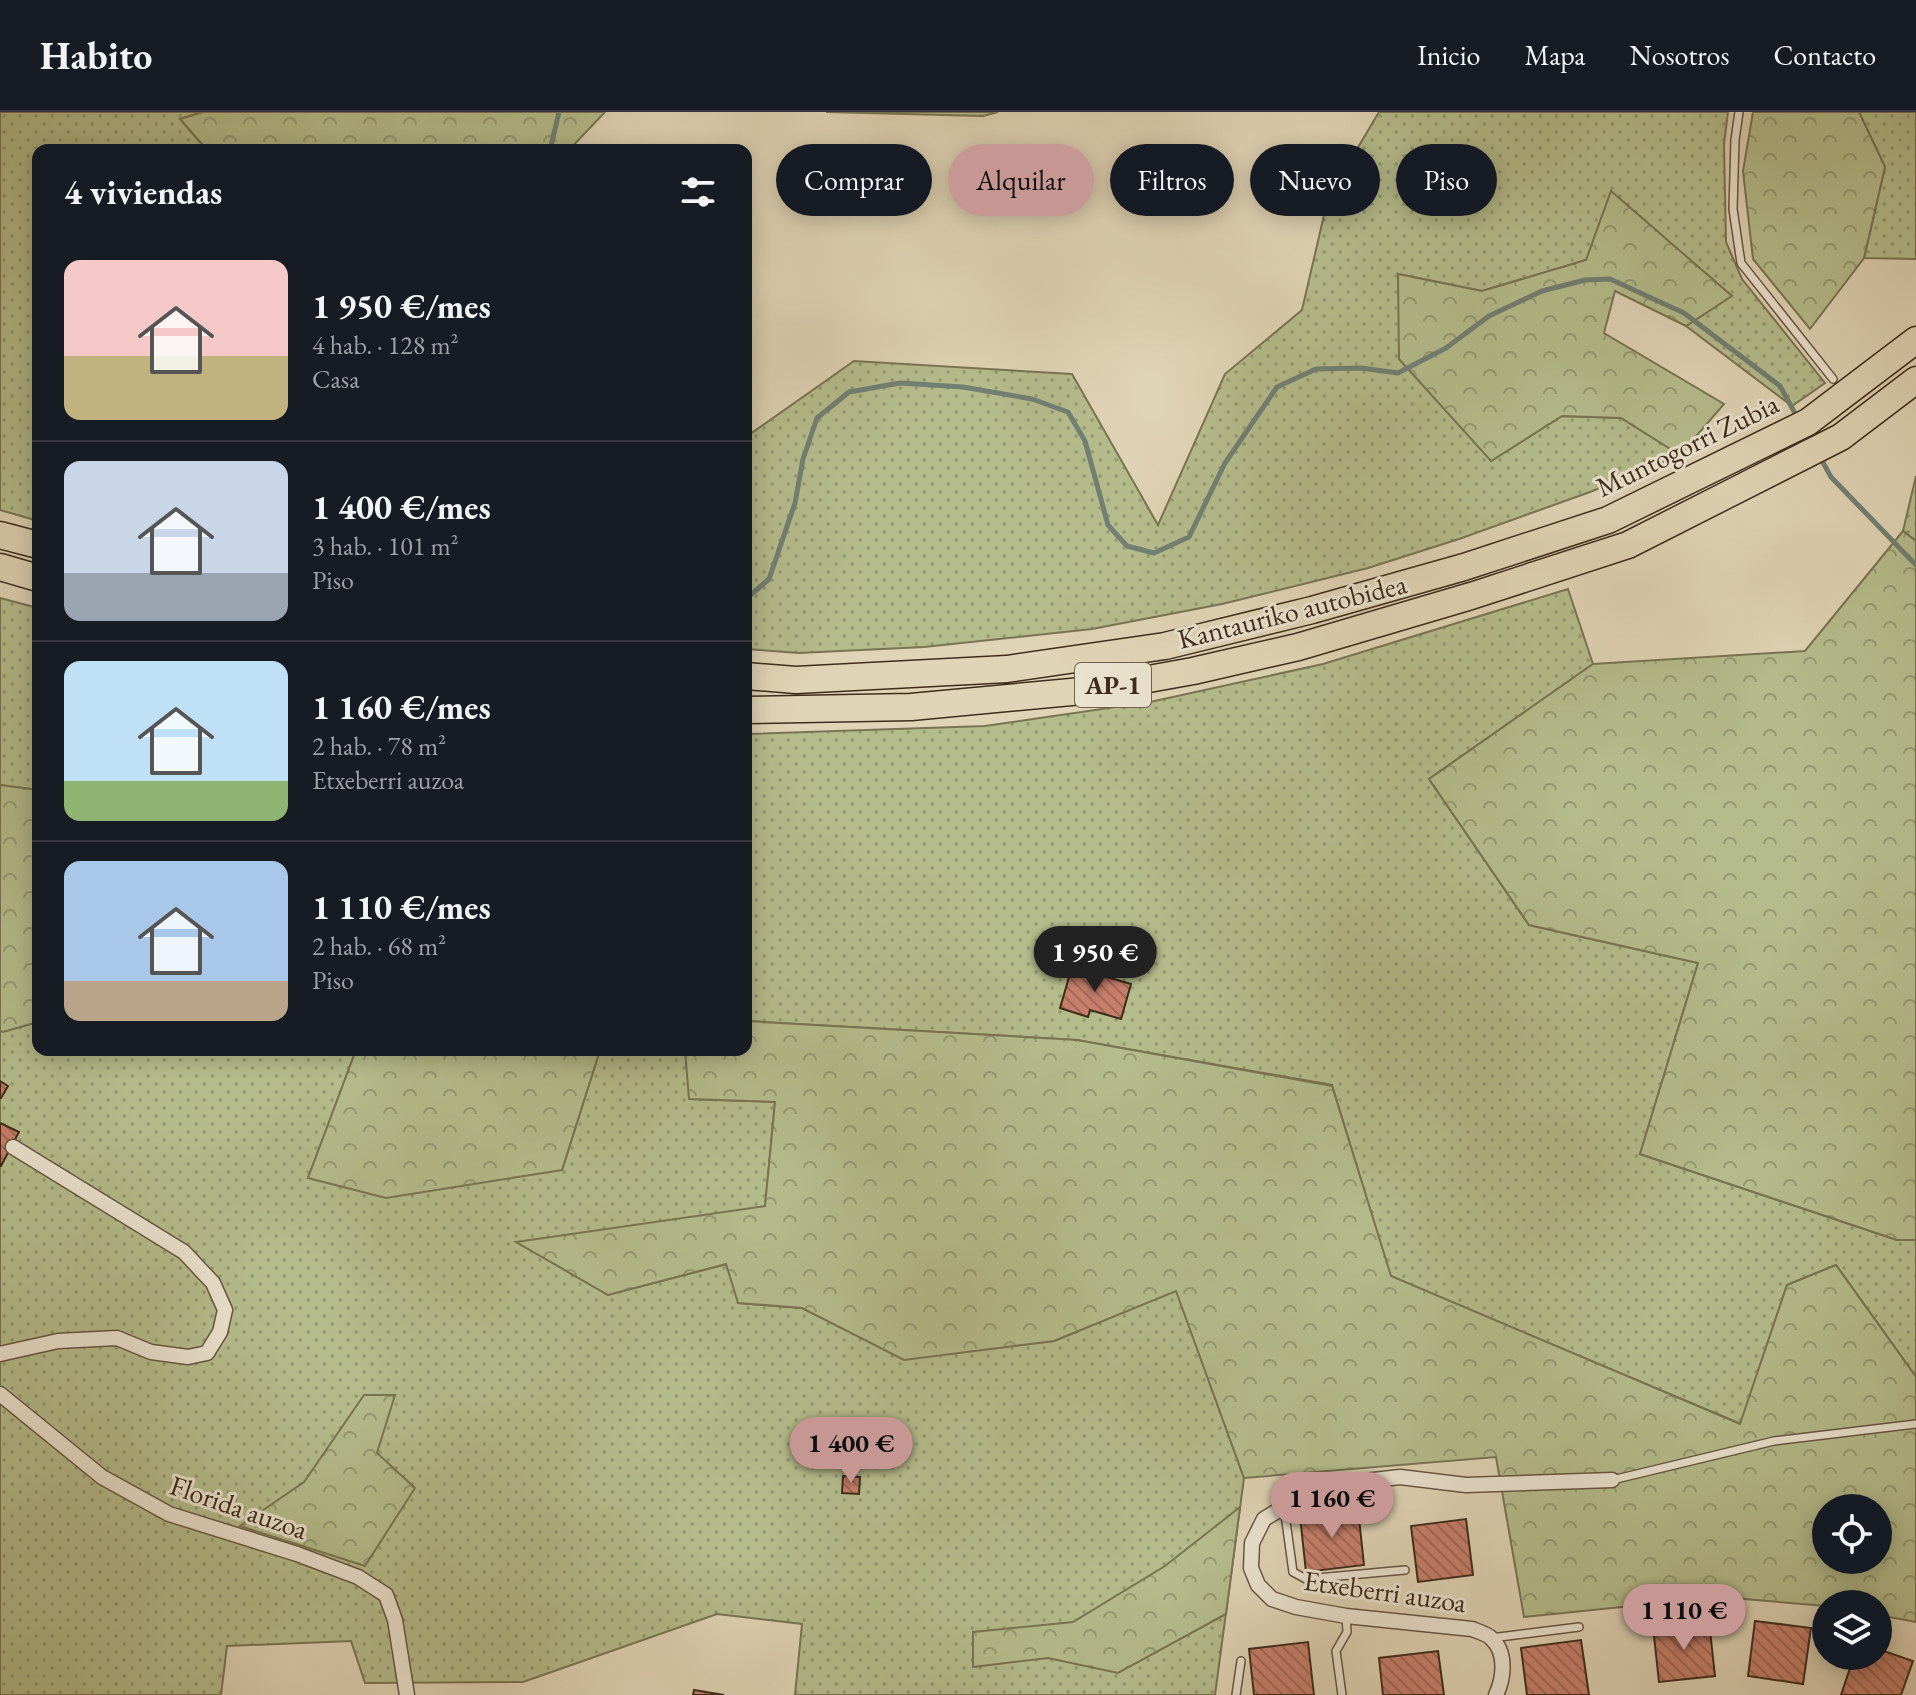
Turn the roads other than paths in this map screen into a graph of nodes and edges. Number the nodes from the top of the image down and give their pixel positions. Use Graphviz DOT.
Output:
graph roads {
  1 [pos="1739,112"];
  2 [pos="1916,340"];
  3 [pos="1833,379"];
  4 [pos="1916,380"];
  5 [pos="0,535"];
  6 [pos="32,543"];
  7 [pos="0,567"];
  8 [pos="1464,567"];
  9 [pos="32,576"];
  10 [pos="752,676"];
  11 [pos="752,710"];
  12 [pos="13,1147"];
  13 [pos="0,1354"];
  14 [pos="0,1394"];
  15 [pos="1916,1424"];
  16 [pos="1612,1480"];
  17 [pos="1284,1507"];
  18 [pos="1405,1570"];
  19 [pos="1346,1616"];
  20 [pos="1579,1627"];
  21 [pos="1491,1638"];
  22 [pos="1241,1661"];
  23 [pos="407,1695"];
  24 [pos="1236,1695"];
  25 [pos="1342,1695"];
  26 [pos="1496,1695"];
  1 -- 3 [label="lane"];
  2 -- 8 [label="highway, Muntogorri Zubia / AP-1"];
  4 -- 11 [label="highway, Kantauriko autobidea / AP-1"];
  5 -- 6 [label="highway"];
  7 -- 9 [label="highway"];
  8 -- 10 [label="highway, Kantauriko autobidea / AP-1"];
  12 -- 13 [label="street"];
  14 -- 23 [label="street, Florida auzoa"];
  15 -- 16 [label="lane"];
  16 -- 17 [label="street, Etxeberri auzoa"];
  17 -- 18 [label="lane"];
  17 -- 19 [label="street, Etxeberri auzoa"];
  19 -- 21 [label="street, Etxeberri auzoa"];
  19 -- 25 [label="lane"];
  20 -- 21 [label="lane"];
  21 -- 26 [label="street, Etxeberri auzoa"];
  22 -- 24 [label="lane"];
}
